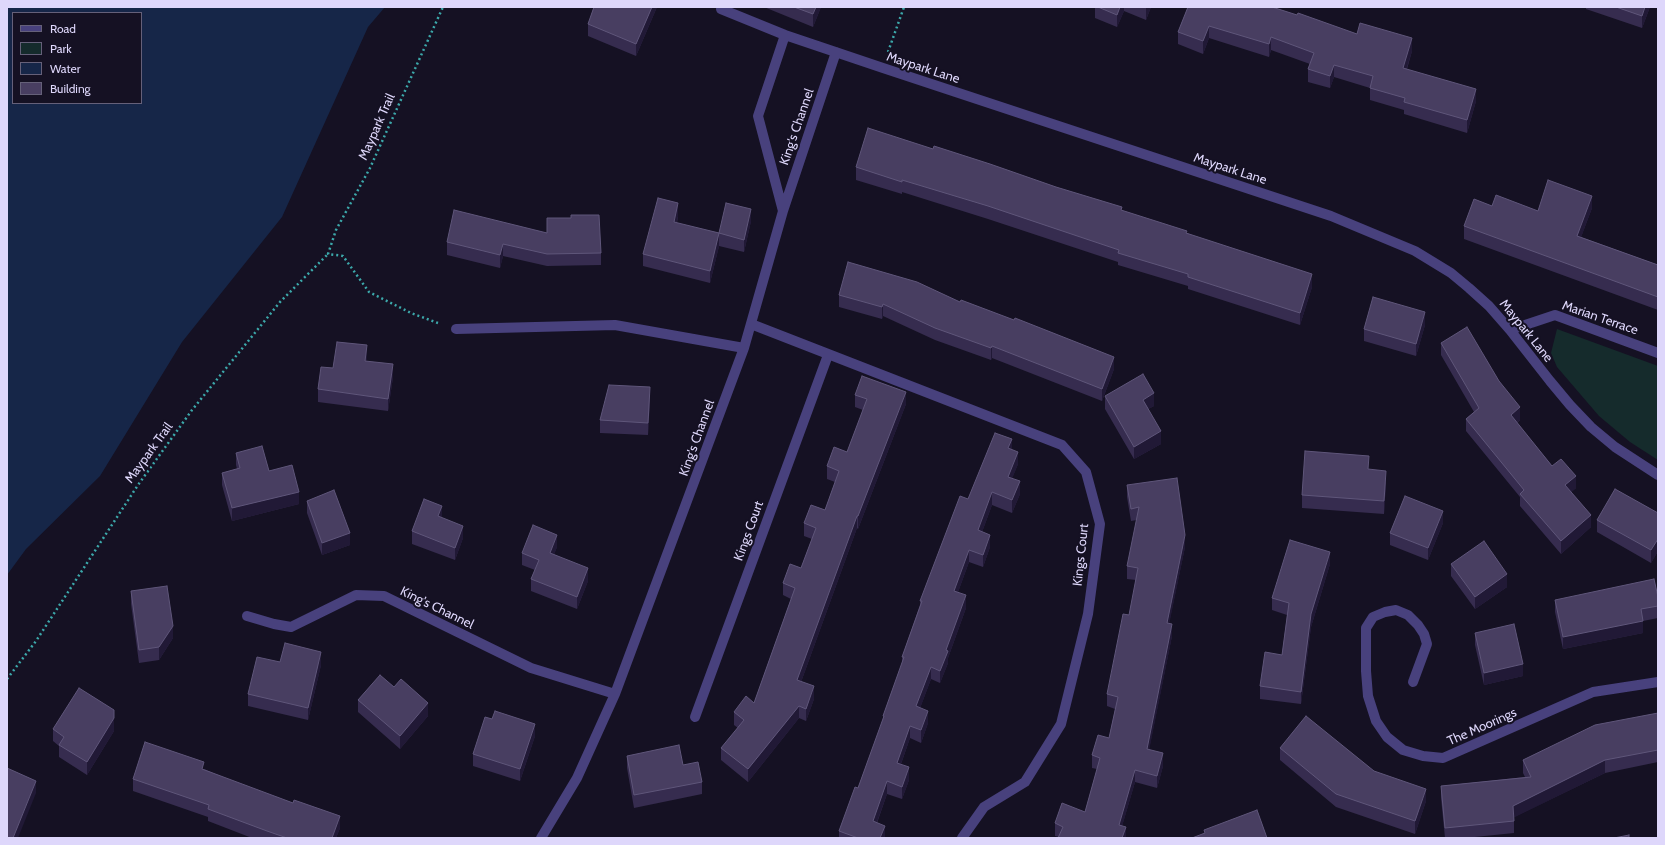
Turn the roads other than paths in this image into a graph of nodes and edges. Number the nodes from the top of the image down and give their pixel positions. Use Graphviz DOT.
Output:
graph roads {
  1 [pos="721,8"];
  2 [pos="785,35"];
  3 [pos="836,52"];
  4 [pos="783,211"];
  5 [pos="751,324"];
  6 [pos="456,329"];
  7 [pos="1510,330"];
  8 [pos="744,348"];
  9 [pos="1658,353"];
  10 [pos="828,355"];
  11 [pos="1658,475"];
  12 [pos="247,616"];
  13 [pos="1413,682"];
  14 [pos="1658,682"];
  15 [pos="615,694"];
  16 [pos="695,717"];
  17 [pos="541,838"];
  18 [pos="962,838"];
  1 -- 2 [label="street, Maypark Lane"];
  2 -- 3 [label="street, Maypark Lane"];
  2 -- 4 [label="street, King's Channel"];
  3 -- 4 [label="street, King's Channel"];
  3 -- 7 [label="street, Maypark Lane"];
  4 -- 5 [label="street, King's Channel"];
  5 -- 8 [label="street, King's Channel"];
  5 -- 10 [label="street, Kings Court"];
  6 -- 8 [label="street"];
  7 -- 9 [label="street, Marian Terrace"];
  7 -- 11 [label="street, Maypark Lane"];
  8 -- 15 [label="street, King's Channel"];
  10 -- 16 [label="street, Kings Court"];
  10 -- 18 [label="street, Kings Court"];
  12 -- 15 [label="street, King's Channel"];
  13 -- 14 [label="street, The Moorings"];
  15 -- 17 [label="street, King's Channel"];
}
